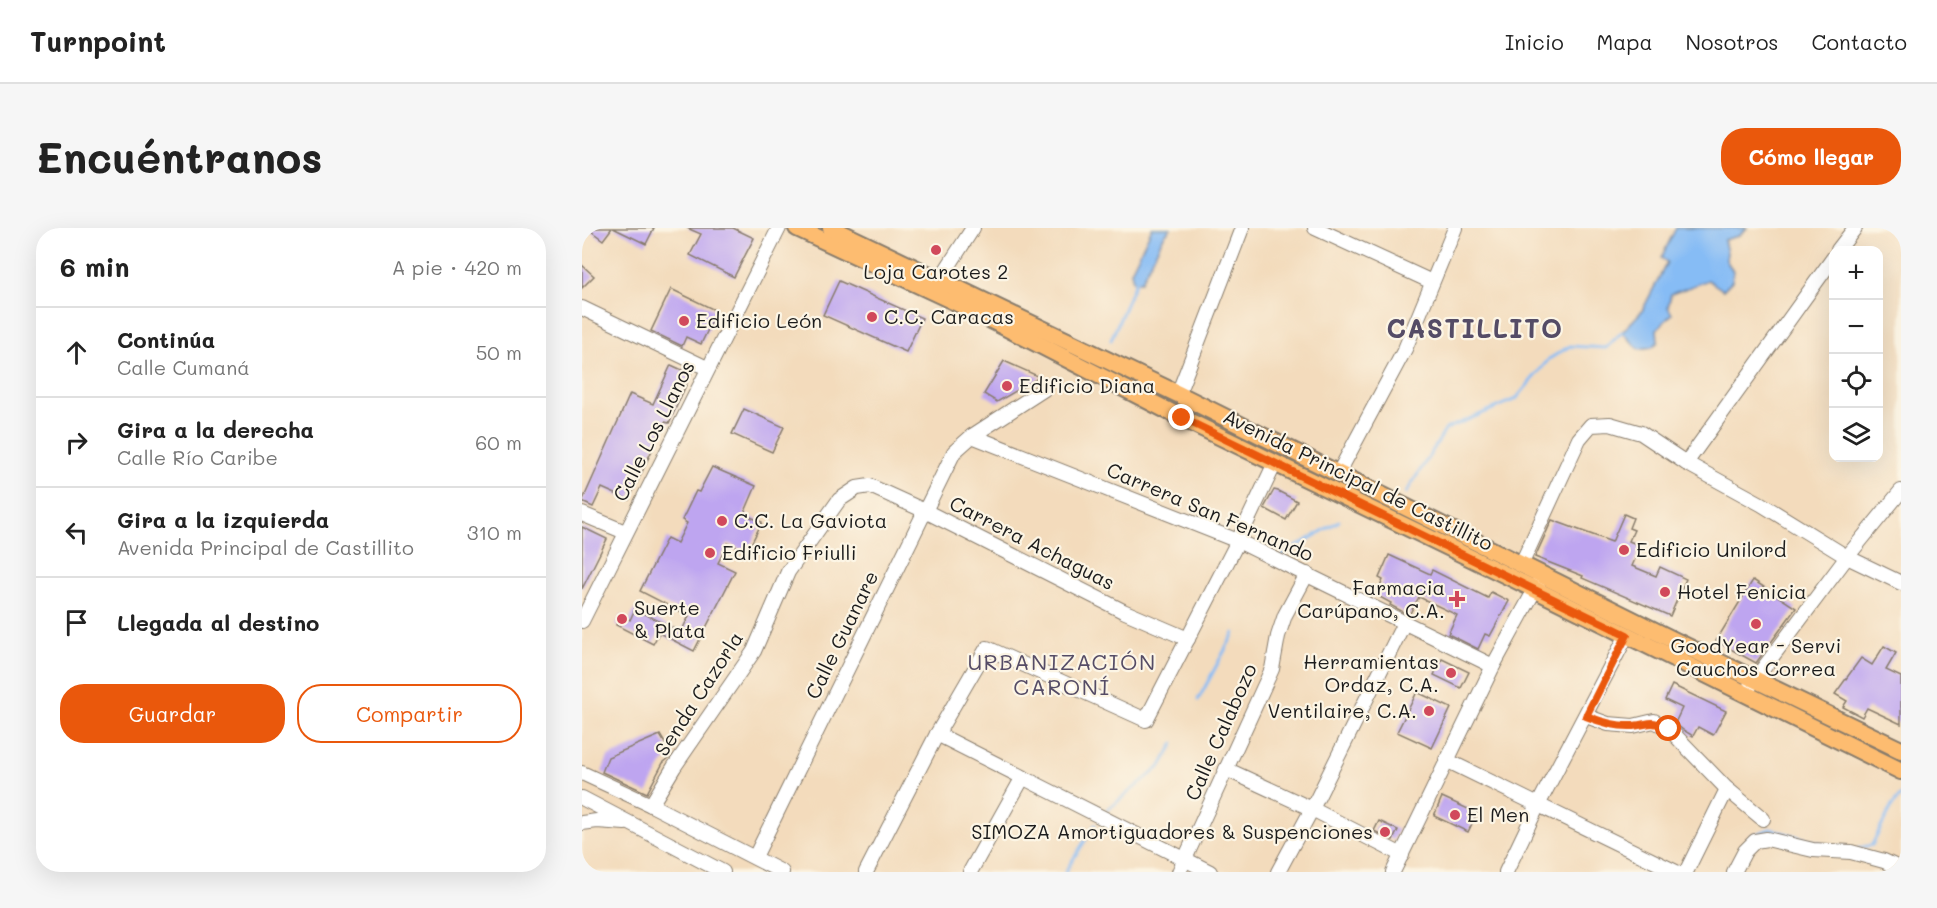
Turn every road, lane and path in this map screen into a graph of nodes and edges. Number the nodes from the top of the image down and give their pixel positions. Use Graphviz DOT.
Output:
graph roads {
  1 [pos="779,228"];
  2 [pos="797,228"];
  3 [pos="831,228"];
  4 [pos="974,228"];
  5 [pos="1242,228"];
  6 [pos="1315,228"];
  7 [pos="1455,228"];
  8 [pos="1854,228"];
  9 [pos="1841,246"];
  10 [pos="1829,263"];
  11 [pos="939,282"];
  12 [pos="1432,282"];
  13 [pos="582,308"];
  14 [pos="707,368"];
  15 [pos="1046,388"];
  16 [pos="1178,394"];
  17 [pos="972,436"];
  18 [pos="1275,463"];
  19 [pos="1686,463"];
  20 [pos="1338,474"];
  21 [pos="857,488"];
  22 [pos="1901,491"];
  23 [pos="925,511"];
  24 [pos="582,514"];
  25 [pos="625,532"];
  26 [pos="1238,541"];
  27 [pos="1847,557"];
  28 [pos="1521,565"];
  29 [pos="1306,574"];
  30 [pos="1539,583"];
  31 [pos="1901,583"];
  32 [pos="582,621"];
  33 [pos="1404,623"];
  34 [pos="1627,635"];
  35 [pos="1188,639"];
  36 [pos="1493,666"];
  37 [pos="1756,679"];
  38 [pos="1745,694"];
  39 [pos="1586,716"];
  40 [pos="937,734"];
  41 [pos="1901,750"];
  42 [pos="1446,760"];
  43 [pos="1226,769"];
  44 [pos="1901,771"];
  45 [pos="582,773"];
  46 [pos="1023,777"];
  47 [pos="1727,789"];
  48 [pos="582,798"];
  49 [pos="651,805"];
  50 [pos="1538,805"];
  51 [pos="1312,809"];
  52 [pos="1763,819"];
  53 [pos="582,823"];
  54 [pos="635,825"];
  55 [pos="1402,855"];
  56 [pos="755,857"];
  57 [pos="1186,859"];
  58 [pos="1901,869"];
  59 [pos="723,872"];
  60 [pos="782,872"];
  61 [pos="866,872"];
  62 [pos="970,872"];
  63 [pos="1179,872"];
  64 [pos="1210,872"];
  65 [pos="1278,872"];
  66 [pos="1393,872"];
  67 [pos="1506,872"];
  68 [pos="1676,872"];
  69 [pos="1686,872"];
  70 [pos="1734,872"];
  1 -- 14 [label="street, Calle Los Llanos"];
  2 -- 18 [label="main road, Avenida Principal de Castillito"];
  3 -- 11 [label="main road, Avenida Principal de Castillito"];
  4 -- 11 [label="street"];
  5 -- 16 [label="street"];
  6 -- 12 [label="street"];
  7 -- 12 [label="street"];
  8 -- 9 [label="street"];
  10 -- 19 [label="street"];
  11 -- 16 [label="main road, Avenida Principal de Castillito"];
  12 -- 20 [label="street"];
  13 -- 14 [label="street"];
  14 -- 25 [label="street, Calle Los Llanos"];
  15 -- 17 [label="street, Calle Guanare"];
  16 -- 20 [label="main road, Avenida Principal de Castillito"];
  17 -- 23 [label="street, Calle Guanare"];
  17 -- 26 [label="street, Carrera San Fernando"];
  18 -- 26 [label="street"];
  18 -- 30 [label="main road, Avenida Principal de Castillito"];
  19 -- 27 [label="street"];
  19 -- 28 [label="street"];
  20 -- 28 [label="main road, Avenida Principal de Castillito"];
  21 -- 23 [label="street, Carrera Achaguas"];
  21 -- 49 [label="street, Senda Cazorla"];
  22 -- 27 [label="street"];
  23 -- 35 [label="street, Carrera Achaguas"];
  23 -- 56 [label="street, Calle Guanare"];
  24 -- 25 [label="street"];
  25 -- 32 [label="street, Calle Los Llanos"];
  26 -- 29 [label="street, Carrera San Fernando"];
  26 -- 35 [label="street"];
  27 -- 31 [label="street"];
  27 -- 37 [label="street"];
  28 -- 30 [label="main road, Avenida Principal de Castillito"];
  29 -- 33 [label="street, Carrera San Fernando"];
  29 -- 43 [label="street, Calle Calabozo"];
  30 -- 34 [label="main road, Avenida Principal de Castillito"];
  30 -- 36 [label="street"];
  30 -- 37 [label="main road, Avenida Principal de Castillito"];
  33 -- 36 [label="street, Carrera San Fernando"];
  33 -- 51 [label="street"];
  34 -- 38 [label="main road, Avenida Principal de Castillito"];
  34 -- 39 [label="street"];
  35 -- 40 [label="street"];
  36 -- 42 [label="street"];
  37 -- 38 [label="street"];
  37 -- 41 [label="main road, Avenida Principal de Castillito"];
  38 -- 44 [label="main road, Avenida Principal de Castillito"];
  39 -- 47 [label="street"];
  39 -- 50 [label="street"];
  40 -- 46 [label="street"];
  40 -- 61 [label="street"];
  42 -- 50 [label="street"];
  42 -- 55 [label="street"];
  43 -- 51 [label="street"];
  43 -- 57 [label="street, Calle Calabozo"];
  45 -- 49 [label="street"];
  46 -- 57 [label="street"];
  46 -- 62 [label="street"];
  47 -- 52 [label="street"];
  47 -- 69 [label="street"];
  48 -- 54 [label="street"];
  49 -- 56 [label="street"];
  50 -- 67 [label="street"];
  50 -- 68 [label="street"];
  51 -- 55 [label="street"];
  51 -- 65 [label="street"];
  53 -- 54 [label="street"];
  54 -- 59 [label="street"];
  55 -- 66 [label="street"];
  56 -- 60 [label="street"];
  57 -- 63 [label="street, Calle Calabozo"];
  57 -- 64 [label="street"];
  58 -- 70 [label="street"];
}
